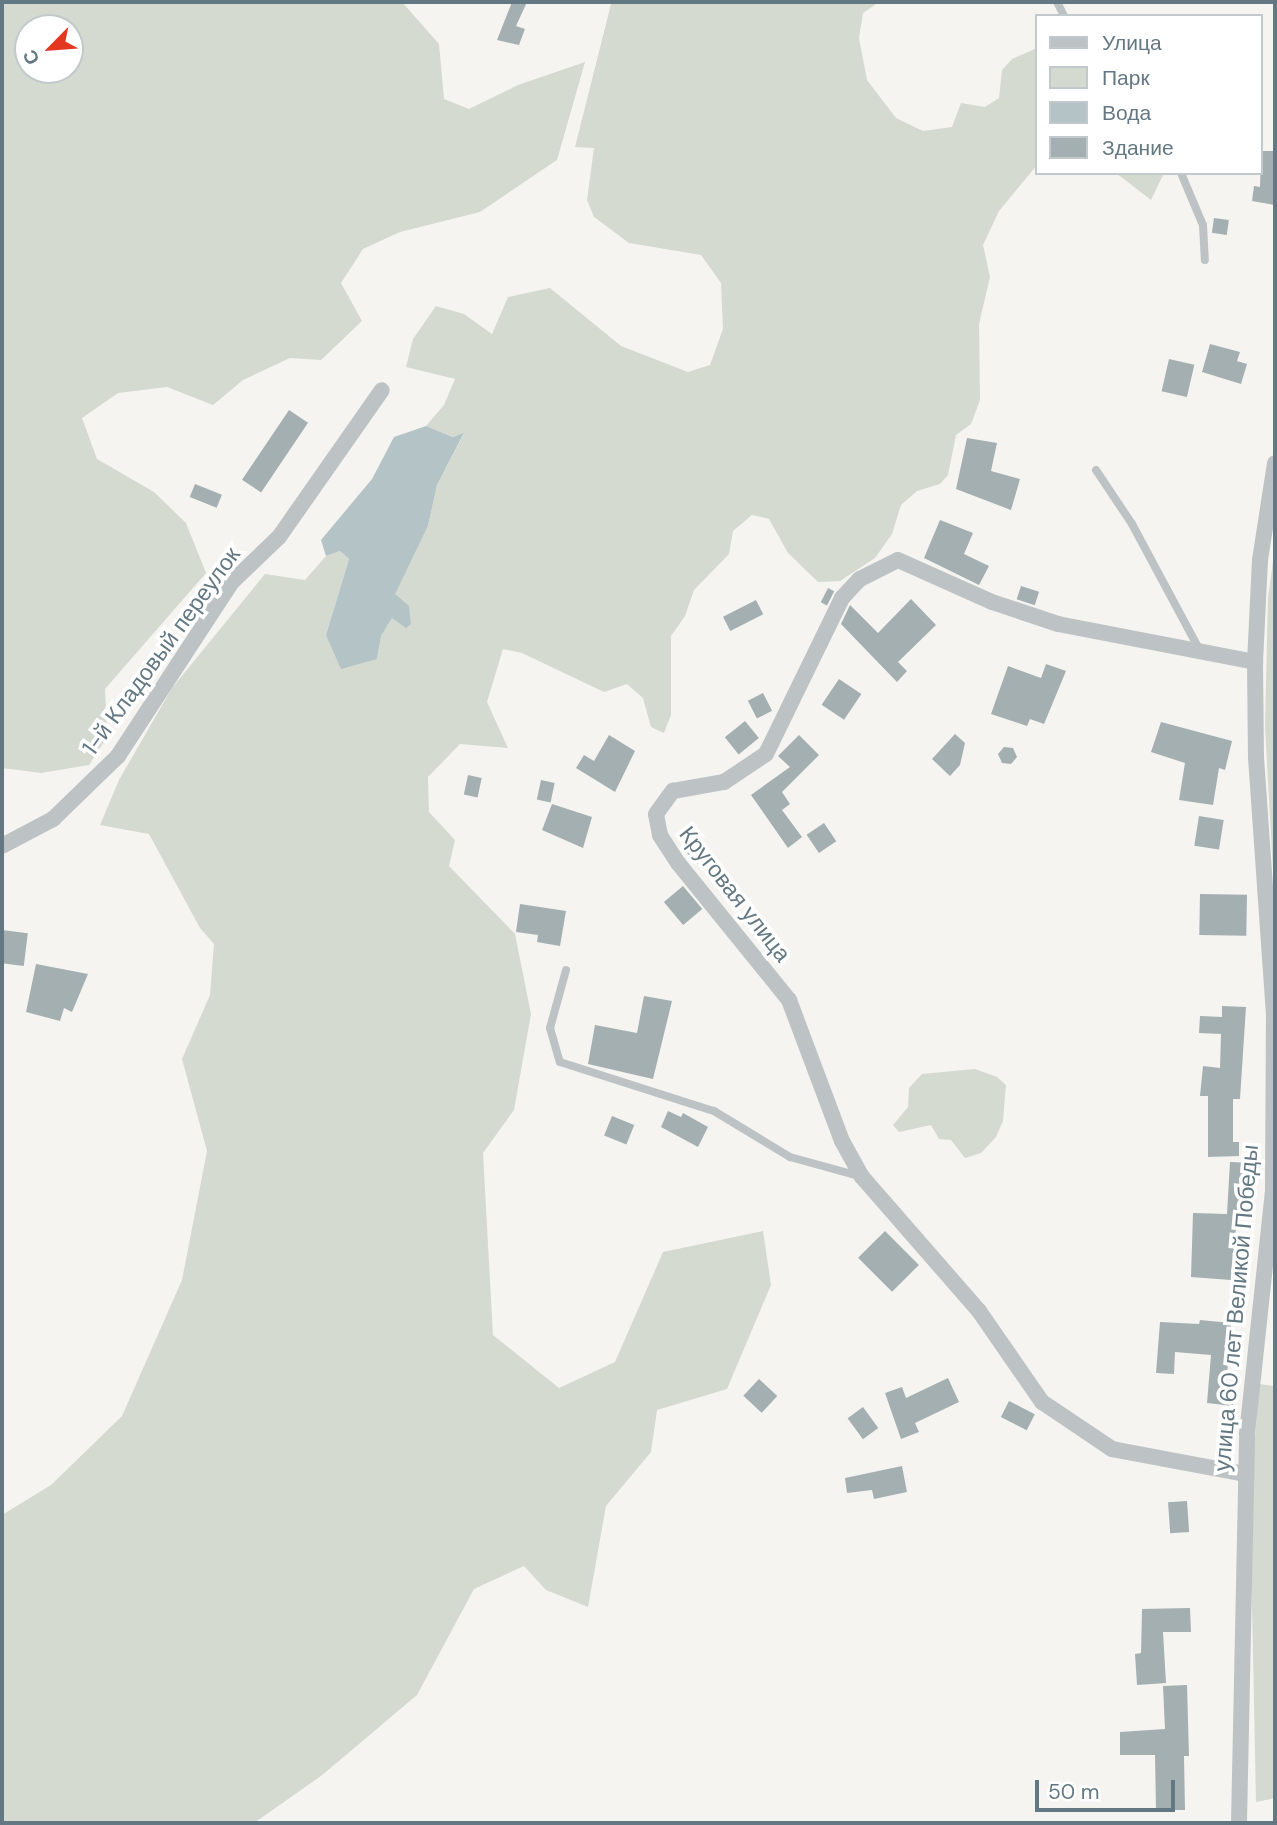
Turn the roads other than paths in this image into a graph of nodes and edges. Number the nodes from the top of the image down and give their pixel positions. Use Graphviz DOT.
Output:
graph roads {
  1 [pos="1182,175"];
  2 [pos="1205,260"];
  3 [pos="382,390"];
  4 [pos="1275,463"];
  5 [pos="1096,470"];
  6 [pos="1201,653"];
  7 [pos="1255,662"];
  8 [pos="2,846"];
  9 [pos="566,970"];
  10 [pos="862,1177"];
  11 [pos="1245,1474"];
  12 [pos="1239,1823"];
  1 -- 2 [label="lane"];
  3 -- 8 [label="street, 1-й Кладовый переулок"];
  4 -- 7 [label="street, улица 60 лет Великой Победы"];
  5 -- 6 [label="lane"];
  6 -- 7 [label="street, Круговая улица"];
  6 -- 10 [label="street, Круговая улица"];
  7 -- 11 [label="street, улица 60 лет Великой Победы"];
  9 -- 10 [label="lane"];
  10 -- 11 [label="street, Круговая улица"];
  11 -- 12 [label="street, улица 60 лет Великой Победы"];
}
